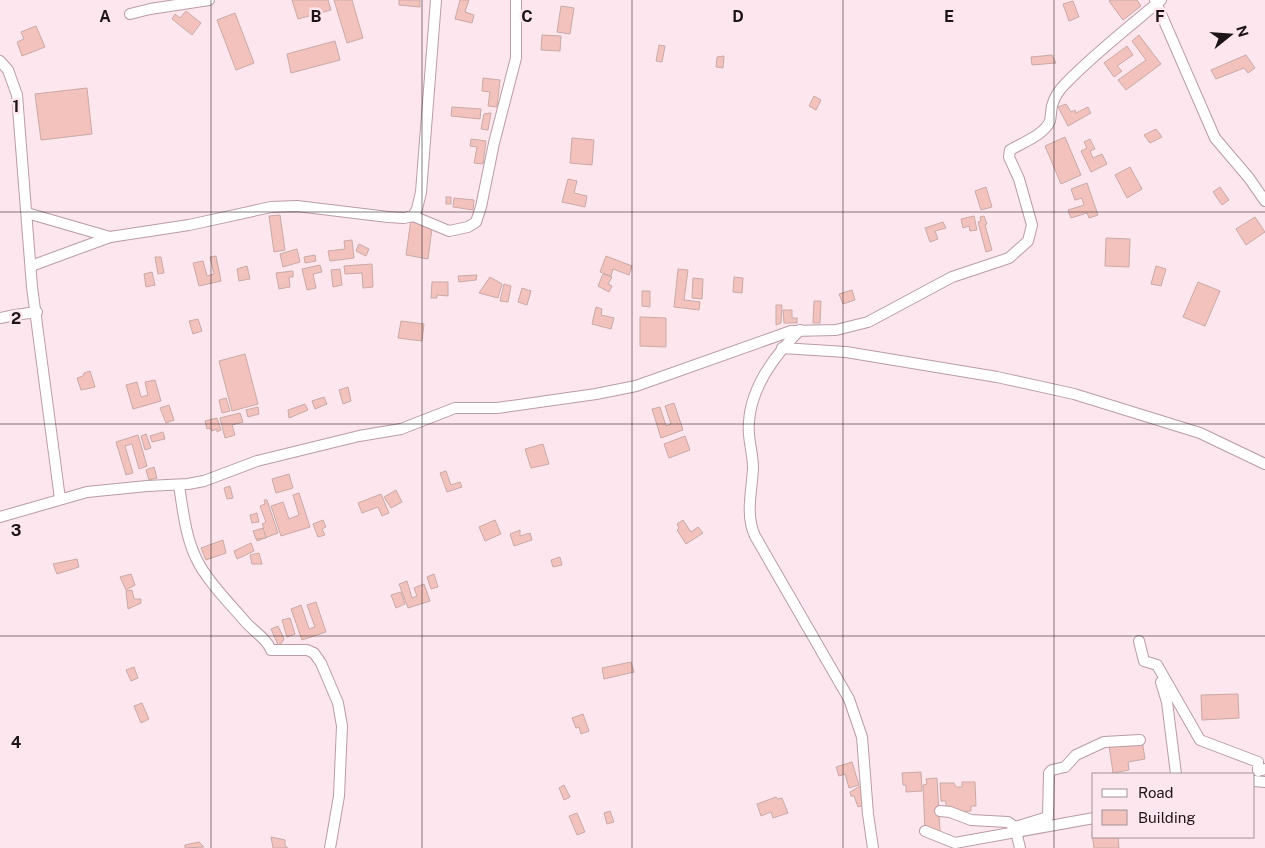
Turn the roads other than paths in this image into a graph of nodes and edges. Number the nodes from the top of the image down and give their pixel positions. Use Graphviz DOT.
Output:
graph roads {
  1 [pos="209,0"];
  2 [pos="436,0"];
  3 [pos="516,0"];
  4 [pos="1158,1"];
  5 [pos="130,14"];
  6 [pos="0,61"];
  7 [pos="1265,202"];
  8 [pos="27,213"];
  9 [pos="413,216"];
  10 [pos="110,237"];
  11 [pos="30,266"];
  12 [pos="37,312"];
  13 [pos="0,318"];
  14 [pos="800,330"];
  15 [pos="782,348"];
  16 [pos="1265,464"];
  17 [pos="179,486"];
  18 [pos="60,499"];
  19 [pos="0,517"];
  20 [pos="1139,641"];
  21 [pos="1161,682"];
  22 [pos="1140,740"];
  23 [pos="1265,769"];
  24 [pos="1176,773"];
  25 [pos="940,810"];
  26 [pos="1092,818"];
  27 [pos="1016,829"];
  28 [pos="925,831"];
  29 [pos="330,848"];
  30 [pos="872,848"];
  31 [pos="1020,848"];
  1 -- 5 [label="street"];
  2 -- 9 [label="street"];
  3 -- 9 [label="street"];
  4 -- 7 [label="street"];
  4 -- 14 [label="street"];
  6 -- 8 [label="street"];
  8 -- 10 [label="street"];
  8 -- 11 [label="street"];
  9 -- 10 [label="street"];
  10 -- 11 [label="street"];
  11 -- 12 [label="street"];
  12 -- 13 [label="street"];
  12 -- 18 [label="street"];
  14 -- 15 [label="street"];
  14 -- 17 [label="street"];
  15 -- 16 [label="street"];
  15 -- 30 [label="street"];
  17 -- 18 [label="street"];
  17 -- 29 [label="street"];
  18 -- 19 [label="street"];
  20 -- 23 [label="street"];
  21 -- 24 [label="street"];
  22 -- 27 [label="street"];
  25 -- 27 [label="street"];
  26 -- 27 [label="street"];
  27 -- 28 [label="street"];
  27 -- 31 [label="street"];
}
